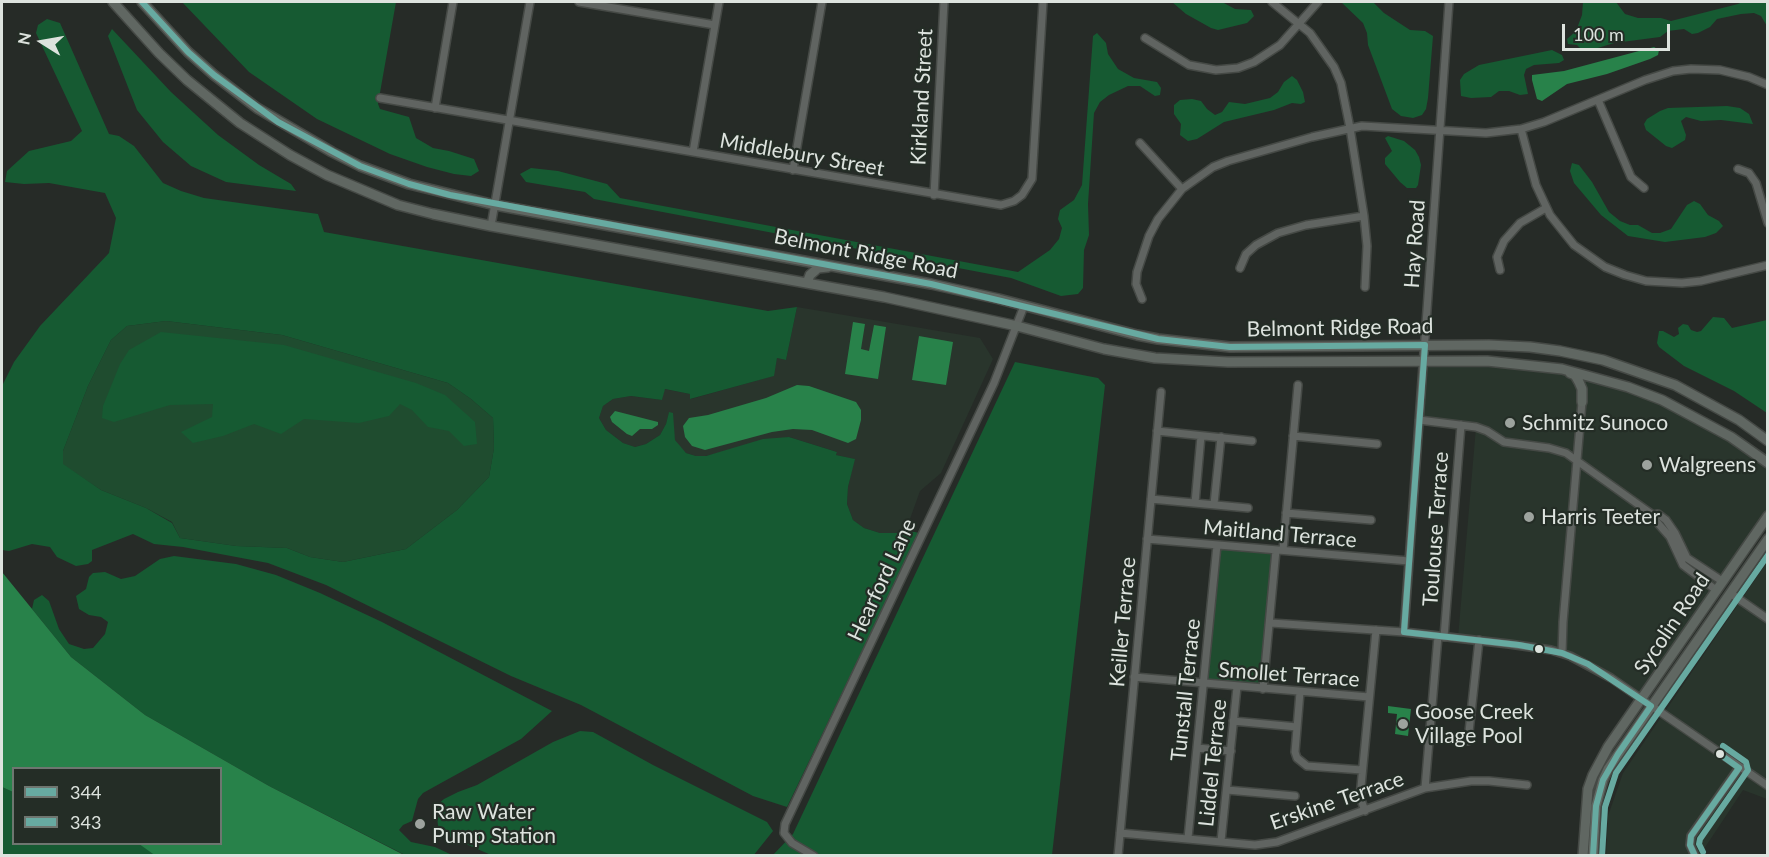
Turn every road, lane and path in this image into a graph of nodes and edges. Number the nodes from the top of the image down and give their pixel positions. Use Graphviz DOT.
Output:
graph roads {
  1 [pos="113,2"];
  2 [pos="142,2"];
  3 [pos="453,2"];
  4 [pos="530,2"];
  5 [pos="579,2"];
  6 [pos="719,2"];
  7 [pos="822,2"];
  8 [pos="944,2"];
  9 [pos="1042,2"];
  10 [pos="1272,2"];
  11 [pos="1318,2"];
  12 [pos="1449,2"];
  13 [pos="1299,24"];
  14 [pos="715,26"];
  15 [pos="1144,38"];
  16 [pos="1767,85"];
  17 [pos="380,98"];
  18 [pos="1598,99"];
  19 [pos="435,108"];
  20 [pos="509,121"];
  21 [pos="1350,128"];
  22 [pos="1521,129"];
  23 [pos="1440,130"];
  24 [pos="1140,143"];
  25 [pos="693,152"];
  26 [pos="793,170"];
  27 [pos="1738,170"];
  28 [pos="1644,188"];
  29 [pos="1182,189"];
  30 [pos="933,195"];
  31 [pos="495,205"];
  32 [pos="1546,208"];
  33 [pos="1364,216"];
  34 [pos="1767,223"];
  35 [pos="491,226"];
  36 [pos="1767,265"];
  37 [pos="837,266"];
  38 [pos="1240,268"];
  39 [pos="1500,270"];
  40 [pos="807,283"];
  41 [pos="1365,287"];
  42 [pos="1142,299"];
  43 [pos="1024,306"];
  44 [pos="1017,326"];
  45 [pos="1425,345"];
  46 [pos="1424,361"];
  47 [pos="1562,369"];
  48 [pos="1298,385"];
  49 [pos="1161,392"];
  50 [pos="1582,402"];
  51 [pos="1419,420"];
  52 [pos="1461,425"];
  53 [pos="1157,431"];
  54 [pos="1201,436"];
  55 [pos="1293,436"];
  56 [pos="1221,437"];
  57 [pos="1252,441"];
  58 [pos="1767,441"];
  59 [pos="1377,444"];
  60 [pos="1577,460"];
  61 [pos="1767,463"];
  62 [pos="1151,499"];
  63 [pos="1195,503"];
  64 [pos="1214,504"];
  65 [pos="1248,508"];
  66 [pos="1286,513"];
  67 [pos="1767,516"];
  68 [pos="1371,520"];
  69 [pos="1147,539"];
  70 [pos="1767,539"];
  71 [pos="1217,545"];
  72 [pos="1280,550"];
  73 [pos="1409,561"];
  74 [pos="1719,586"];
  75 [pos="1730,593"];
  76 [pos="1767,619"];
  77 [pos="1270,623"];
  78 [pos="1376,630"];
  79 [pos="1404,632"];
  80 [pos="1441,636"];
  81 [pos="1479,640"];
  82 [pos="1562,653"];
  83 [pos="1134,677"];
  84 [pos="1203,684"];
  85 [pos="1237,687"];
  86 [pos="1263,689"];
  87 [pos="1300,692"];
  88 [pos="1369,697"];
  89 [pos="1642,700"];
  90 [pos="1652,706"];
  91 [pos="1233,721"];
  92 [pos="1297,727"];
  93 [pos="1468,741"];
  94 [pos="1197,748"];
  95 [pos="1231,752"];
  96 [pos="1739,768"];
  97 [pos="1362,770"];
  98 [pos="1527,785"];
  99 [pos="1767,786"];
  100 [pos="1425,788"];
  101 [pos="1227,790"];
  102 [pos="1295,796"];
  103 [pos="1365,811"];
  104 [pos="1120,833"];
  105 [pos="1188,838"];
  106 [pos="1221,841"];
  107 [pos="814,855"];
  108 [pos="1118,855"];
  109 [pos="1583,855"];
  110 [pos="1593,855"];
  111 [pos="1695,855"];
  1 -- 35 [label="main road, Belmont Ridge Road"];
  2 -- 31 [label="main road, Belmont Ridge Road"];
  3 -- 19 [label="street"];
  4 -- 20 [label="street"];
  5 -- 14 [label="street"];
  6 -- 14 [label="street"];
  7 -- 26 [label="street"];
  8 -- 30 [label="street, Kirkland Street"];
  9 -- 30 [label="street, Middlebury Street"];
  10 -- 13 [label="street"];
  11 -- 13 [label="street"];
  12 -- 23 [label="street, Hay Road"];
  13 -- 15 [label="street"];
  13 -- 21 [label="street"];
  14 -- 25 [label="street"];
  16 -- 18 [label="street"];
  17 -- 19 [label="street, Middlebury Street"];
  18 -- 22 [label="street"];
  18 -- 28 [label="street"];
  19 -- 20 [label="street, Middlebury Street"];
  20 -- 25 [label="street, Middlebury Street"];
  20 -- 31 [label="street"];
  21 -- 23 [label="street"];
  21 -- 29 [label="street"];
  21 -- 33 [label="street"];
  22 -- 23 [label="street"];
  22 -- 32 [label="street"];
  23 -- 45 [label="street, Hay Road"];
  24 -- 29 [label="street"];
  25 -- 26 [label="street, Middlebury Street"];
  26 -- 30 [label="street, Middlebury Street"];
  27 -- 34 [label="street"];
  29 -- 42 [label="street"];
  31 -- 35 [label="street"];
  31 -- 37 [label="main road, Belmont Ridge Road"];
  32 -- 36 [label="street"];
  32 -- 39 [label="street"];
  33 -- 38 [label="street"];
  33 -- 41 [label="street"];
  35 -- 40 [label="main road, Belmont Ridge Road"];
  37 -- 40 [label="main road"];
  37 -- 43 [label="main road, Belmont Ridge Road"];
  40 -- 44 [label="main road, Belmont Ridge Road"];
  43 -- 44 [label="street, Hearford Lane"];
  43 -- 45 [label="main road, Belmont Ridge Road"];
  44 -- 46 [label="main road, Belmont Ridge Road"];
  44 -- 107 [label="street, Hearford Lane"];
  45 -- 46 [label="street, Hay Road"];
  45 -- 58 [label="main road, Belmont Ridge Road"];
  46 -- 47 [label="main road, Belmont Ridge Road"];
  46 -- 51 [label="street, Hay Road"];
  47 -- 50 [label="main road"];
  47 -- 61 [label="main road, Belmont Ridge Road"];
  48 -- 55 [label="street"];
  49 -- 53 [label="street, Keiller Terrace"];
  50 -- 60 [label="street"];
  51 -- 52 [label="street"];
  51 -- 73 [label="street, Hay Road"];
  52 -- 60 [label="street"];
  52 -- 80 [label="street, Toulouse Terrace"];
  53 -- 54 [label="street"];
  53 -- 62 [label="street, Keiller Terrace"];
  54 -- 56 [label="street"];
  54 -- 63 [label="street"];
  55 -- 59 [label="street"];
  55 -- 66 [label="street"];
  56 -- 57 [label="street"];
  56 -- 64 [label="street"];
  60 -- 74 [label="street"];
  60 -- 82 [label="street"];
  62 -- 63 [label="street"];
  62 -- 69 [label="street, Keiller Terrace"];
  63 -- 64 [label="street"];
  64 -- 65 [label="street"];
  66 -- 68 [label="street"];
  66 -- 72 [label="street"];
  67 -- 74 [label="main road, Sycolin Road"];
  69 -- 71 [label="street, Maitland Terrace"];
  69 -- 83 [label="street, Keiller Terrace"];
  70 -- 75 [label="main road, Sycolin Road"];
  71 -- 72 [label="street, Maitland Terrace"];
  71 -- 84 [label="street, Tunstall Terrace"];
  72 -- 73 [label="street, Maitland Terrace"];
  72 -- 77 [label="street"];
  73 -- 79 [label="street, Hay Road"];
  74 -- 89 [label="main road, Sycolin Road"];
  75 -- 76 [label="street"];
  75 -- 90 [label="main road, Sycolin Road"];
  77 -- 78 [label="street"];
  77 -- 86 [label="street"];
  78 -- 79 [label="street"];
  78 -- 88 [label="street"];
  79 -- 80 [label="street"];
  80 -- 81 [label="street"];
  80 -- 100 [label="street, Toulouse Terrace"];
  81 -- 82 [label="street"];
  81 -- 93 [label="street"];
  82 -- 89 [label="street"];
  83 -- 84 [label="street, Smollet Terrace"];
  83 -- 104 [label="street, Keiller Terrace"];
  84 -- 85 [label="street, Smollet Terrace"];
  84 -- 94 [label="street, Tunstall Terrace"];
  85 -- 86 [label="street, Smollet Terrace"];
  85 -- 91 [label="street, Liddel Terrace"];
  86 -- 87 [label="street, Smollet Terrace"];
  87 -- 88 [label="street, Smollet Terrace"];
  87 -- 92 [label="street"];
  88 -- 97 [label="street"];
  89 -- 90 [label="street"];
  89 -- 109 [label="main road, Sycolin Road"];
  90 -- 96 [label="street"];
  90 -- 110 [label="main road, Sycolin Road"];
  91 -- 92 [label="street"];
  91 -- 95 [label="street, Liddel Terrace"];
  92 -- 97 [label="street"];
  94 -- 95 [label="street"];
  94 -- 105 [label="street, Tunstall Terrace"];
  95 -- 101 [label="street, Liddel Terrace"];
  96 -- 99 [label="street"];
  96 -- 111 [label="street"];
  97 -- 103 [label="street"];
  98 -- 100 [label="street, Erskine Terrace"];
  100 -- 103 [label="street, Erskine Terrace"];
  101 -- 102 [label="street"];
  101 -- 106 [label="street, Liddel Terrace"];
  103 -- 106 [label="street, Erskine Terrace"];
  104 -- 105 [label="street, Erskine Terrace"];
  104 -- 108 [label="street, Keiller Terrace"];
  105 -- 106 [label="street, Erskine Terrace"];
}
